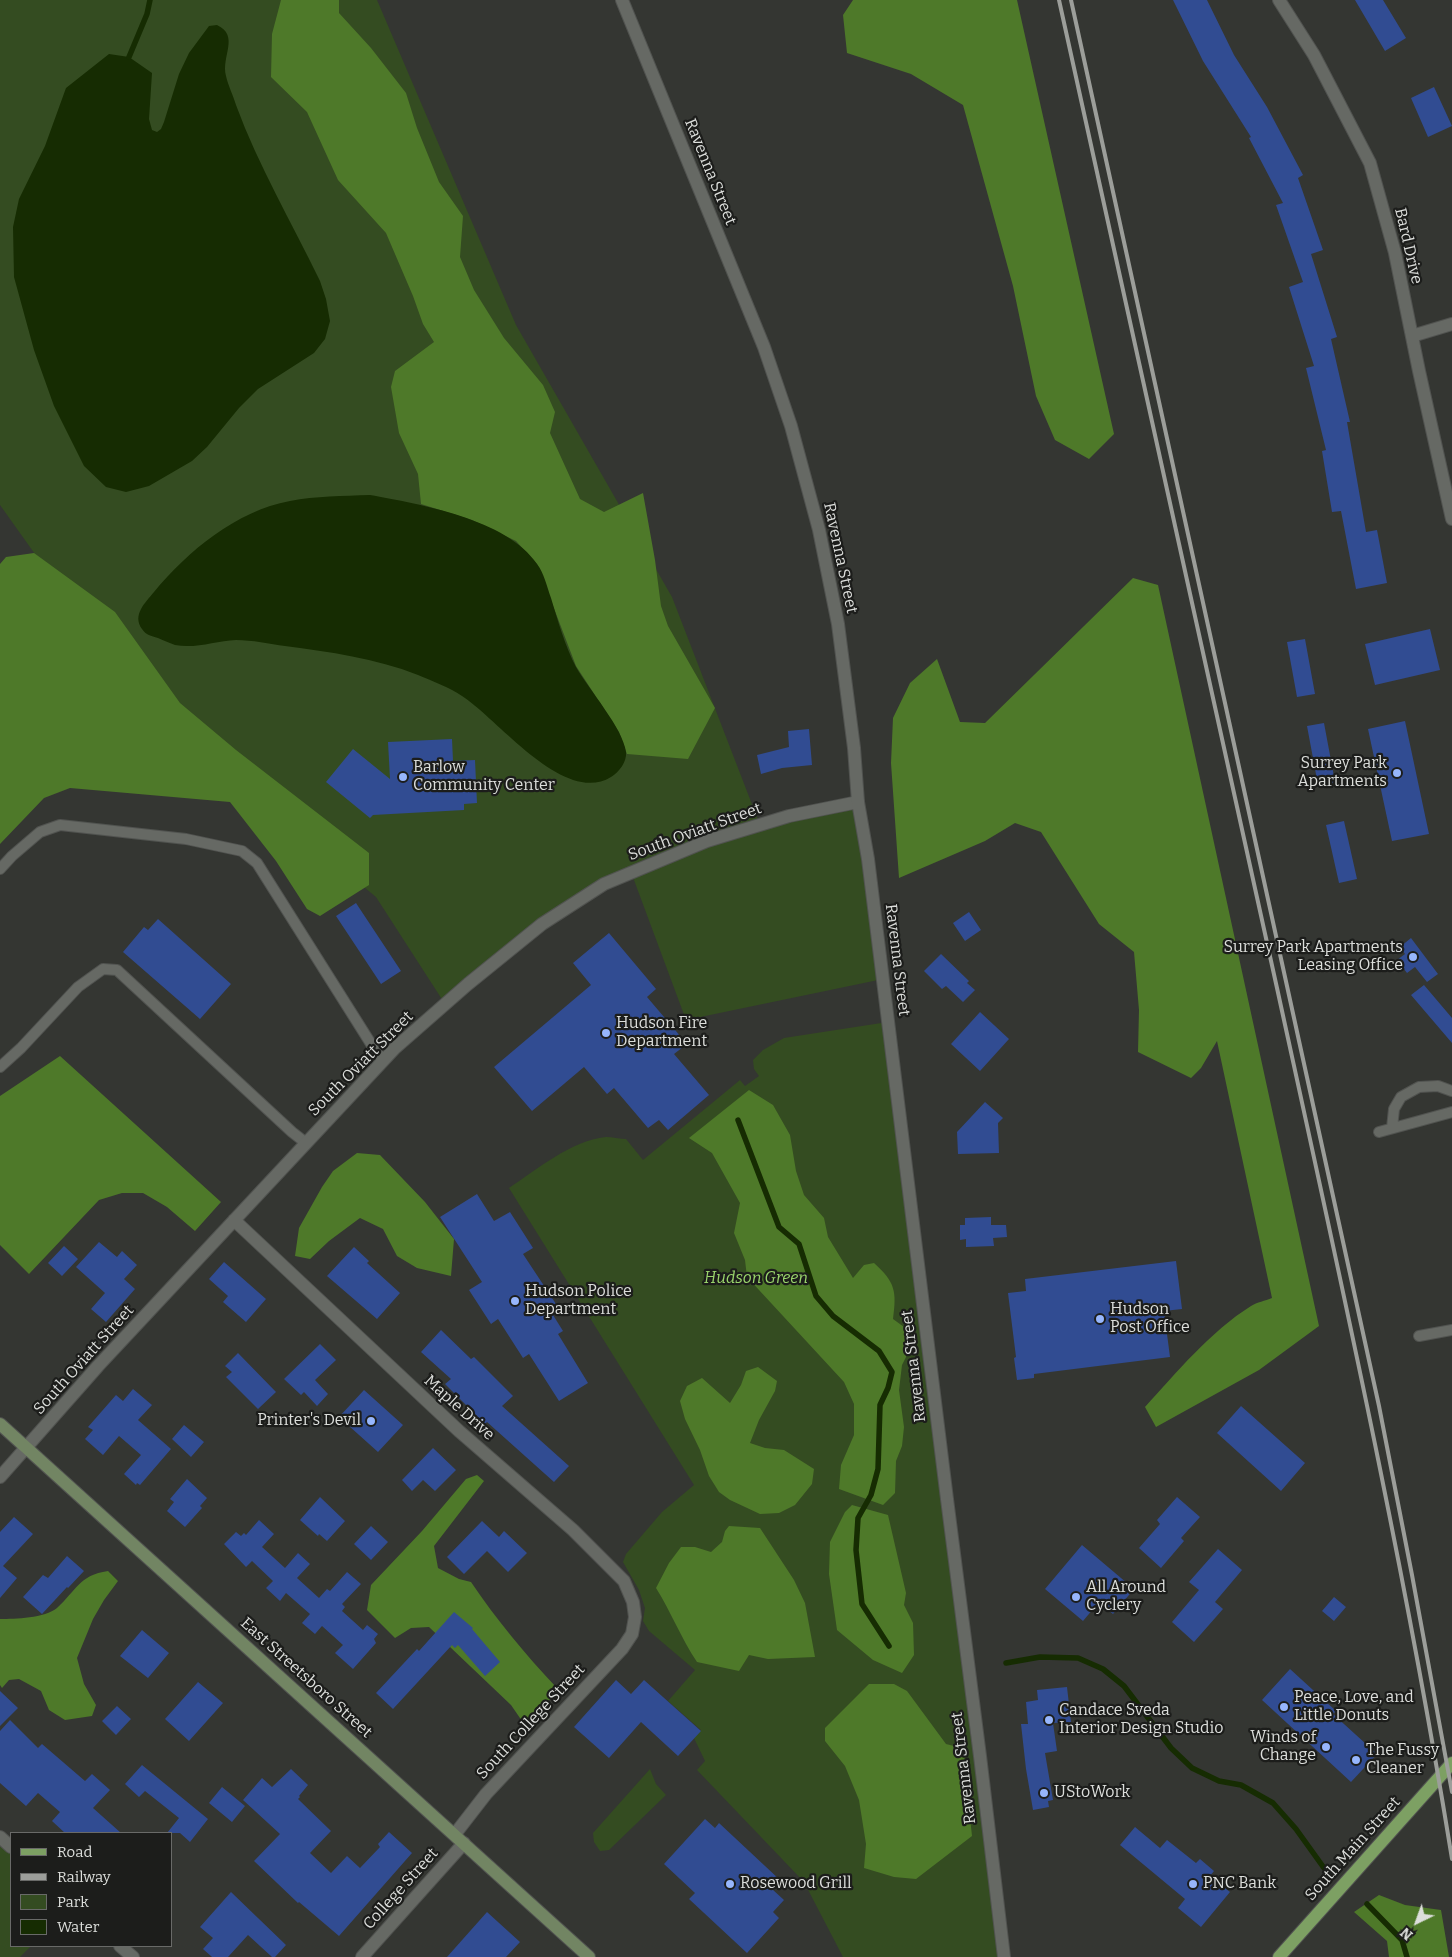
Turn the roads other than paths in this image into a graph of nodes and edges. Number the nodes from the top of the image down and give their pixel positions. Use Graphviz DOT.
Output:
graph roads {
  1 [pos="622,0"];
  2 [pos="1279,0"];
  3 [pos="1452,324"];
  4 [pos="1412,336"];
  5 [pos="1452,519"];
  6 [pos="858,802"];
  7 [pos="0,869"];
  8 [pos="383,1060"];
  9 [pos="0,1067"];
  10 [pos="1452,1091"];
  11 [pos="1452,1112"];
  12 [pos="1392,1128"];
  13 [pos="1379,1132"];
  14 [pos="306,1143"];
  15 [pos="234,1220"];
  16 [pos="1452,1330"];
  17 [pos="1420,1336"];
  18 [pos="0,1424"];
  19 [pos="26,1449"];
  20 [pos="0,1477"];
  21 [pos="632,1634"];
  22 [pos="1452,1763"];
  23 [pos="0,1837"];
  24 [pos="460,1838"];
  25 [pos="10,1846"];
  26 [pos="121,1947"];
  27 [pos="133,1957"];
  28 [pos="362,1957"];
  29 [pos="589,1957"];
  30 [pos="1004,1957"];
  31 [pos="1279,1957"];
  1 -- 6 [label="street, Ravenna Street"];
  2 -- 4 [label="street, Bard Drive"];
  3 -- 4 [label="street"];
  4 -- 5 [label="street, Bard Drive"];
  6 -- 8 [label="street, South Oviatt Street"];
  6 -- 30 [label="street, Ravenna Street"];
  7 -- 8 [label="lane"];
  8 -- 14 [label="street, South Oviatt Street"];
  9 -- 14 [label="lane"];
  10 -- 12 [label="lane"];
  11 -- 12 [label="lane"];
  12 -- 13 [label="lane"];
  14 -- 15 [label="street, South Oviatt Street"];
  15 -- 19 [label="street, South Oviatt Street"];
  15 -- 21 [label="street, Maple Drive"];
  16 -- 17 [label="lane"];
  18 -- 19 [label="main road, East Streetsboro Street"];
  19 -- 20 [label="street, South Oviatt Street"];
  19 -- 24 [label="main road, East Streetsboro Street"];
  21 -- 24 [label="street, South College Street"];
  22 -- 31 [label="main road, South Main Street"];
  23 -- 25 [label="street"];
  24 -- 28 [label="street, College Street"];
  24 -- 29 [label="main road, East Streetsboro Street"];
  26 -- 27 [label="street"];
}
